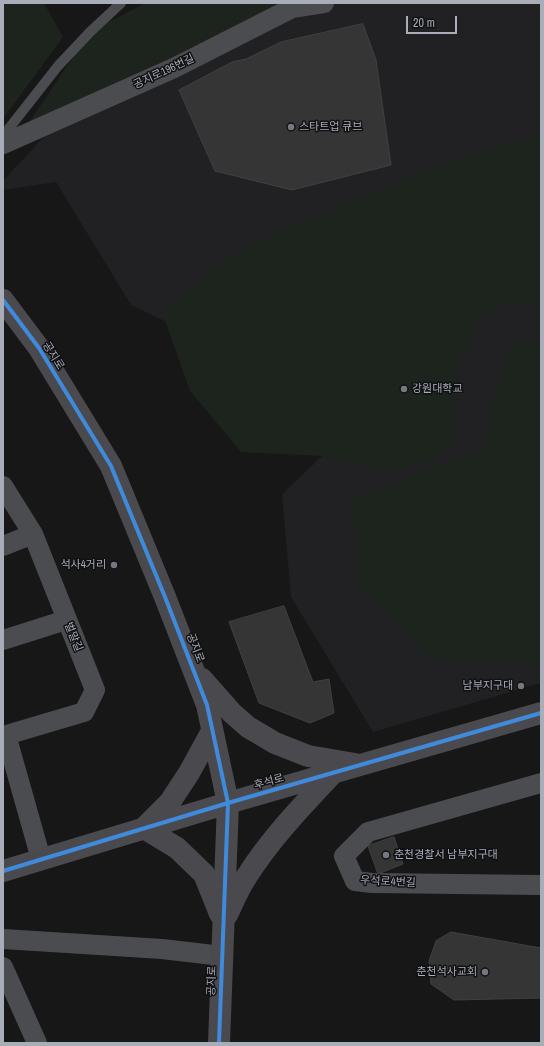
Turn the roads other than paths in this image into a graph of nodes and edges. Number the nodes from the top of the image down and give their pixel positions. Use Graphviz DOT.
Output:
graph roads {
  1 [pos="121,3"];
  2 [pos="324,3"];
  3 [pos="3,136"];
  4 [pos="3,144"];
  5 [pos="3,300"];
  6 [pos="3,486"];
  7 [pos="33,534"];
  8 [pos="3,546"];
  9 [pos="66,620"];
  10 [pos="3,640"];
  11 [pos="193,668"];
  12 [pos="541,713"];
  13 [pos="212,731"];
  14 [pos="4,736"];
  15 [pos="361,765"];
  16 [pos="334,772"];
  17 [pos="541,783"];
  18 [pos="228,803"];
  19 [pos="144,828"];
  20 [pos="41,859"];
  21 [pos="3,871"];
  22 [pos="541,885"];
  23 [pos="224,921"];
  24 [pos="3,939"];
  25 [pos="222,956"];
  26 [pos="3,967"];
  27 [pos="37,1043"];
  28 [pos="219,1043"];
  1 -- 3 [label="lane"];
  2 -- 4 [label="street, 공지로196번길"];
  5 -- 11 [label="street, 공지로"];
  6 -- 7 [label="street, 벌말길"];
  7 -- 8 [label="street"];
  7 -- 9 [label="street, 벌말길"];
  9 -- 10 [label="street"];
  9 -- 14 [label="street, 벌말길"];
  11 -- 13 [label="street, 공지로"];
  11 -- 15 [label="street"];
  12 -- 15 [label="street, 후석로"];
  13 -- 18 [label="street, 공지로"];
  13 -- 19 [label="street"];
  14 -- 20 [label="street"];
  15 -- 16 [label="street, 후석로"];
  16 -- 18 [label="street, 후석로"];
  16 -- 23 [label="street"];
  17 -- 22 [label="street, 우석로4번길"];
  18 -- 19 [label="street, 후석로"];
  18 -- 23 [label="street, 공지로"];
  19 -- 20 [label="street, 후석로"];
  19 -- 23 [label="street"];
  20 -- 21 [label="street, 후석로"];
  23 -- 25 [label="street, 공지로"];
  24 -- 25 [label="street, 공지로"];
  25 -- 28 [label="street, 공지로"];
  26 -- 27 [label="street"];
}
